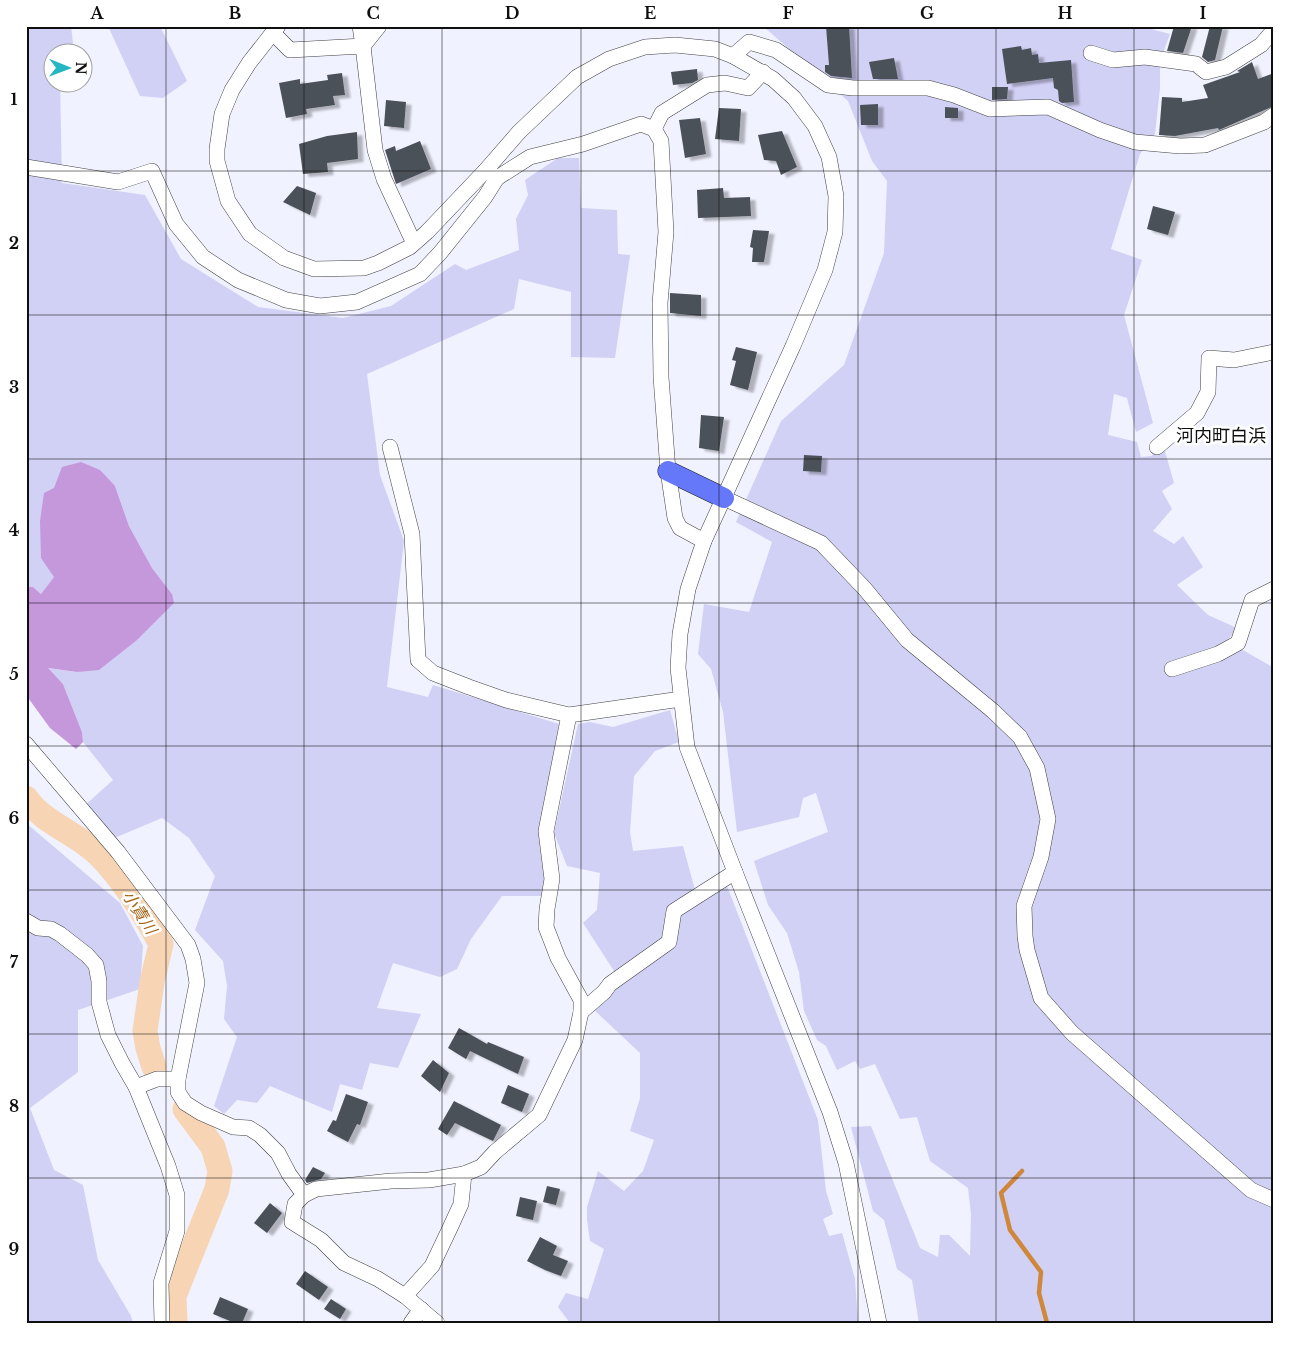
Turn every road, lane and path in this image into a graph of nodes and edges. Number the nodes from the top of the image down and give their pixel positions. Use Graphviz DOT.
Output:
graph roads {
  1 [pos="360,26"];
  2 [pos="379,26"];
  3 [pos="275,29"];
  4 [pos="1274,30"];
  5 [pos="364,46"];
  6 [pos="1091,53"];
  7 [pos="734,56"];
  8 [pos="763,72"];
  9 [pos="1274,115"];
  10 [pos="654,129"];
  11 [pos="26,167"];
  12 [pos="492,174"];
  13 [pos="416,241"];
  14 [pos="1274,352"];
  15 [pos="390,447"];
  16 [pos="1157,447"];
  17 [pos="668,471"];
  18 [pos="724,498"];
  19 [pos="704,542"];
  20 [pos="1274,589"];
  21 [pos="1172,669"];
  22 [pos="681,699"];
  23 [pos="569,715"];
  24 [pos="26,744"];
  25 [pos="735,872"];
  26 [pos="26,921"];
  27 [pos="582,1012"];
  28 [pos="178,1079"];
  29 [pos="136,1087"];
  30 [pos="464,1174"];
  31 [pos="304,1195"];
  32 [pos="1274,1200"];
  33 [pos="406,1296"];
  34 [pos="421,1309"];
  35 [pos="162,1323"];
  36 [pos="411,1323"];
  37 [pos="437,1323"];
  38 [pos="879,1323"];
  1 -- 5 [label="street"];
  2 -- 5 [label="street"];
  3 -- 5 [label="street"];
  3 -- 13 [label="street"];
  4 -- 6 [label="street"];
  5 -- 13 [label="street"];
  7 -- 8 [label="street"];
  7 -- 9 [label="street"];
  7 -- 12 [label="street"];
  8 -- 10 [label="street"];
  8 -- 18 [label="street"];
  10 -- 12 [label="street"];
  10 -- 17 [label="street"];
  11 -- 12 [label="street"];
  12 -- 13 [label="street"];
  14 -- 16 [label="street"];
  15 -- 23 [label="street"];
  17 -- 18 [label="main road"];
  17 -- 19 [label="street"];
  18 -- 19 [label="street"];
  18 -- 32 [label="street"];
  19 -- 22 [label="street"];
  20 -- 21 [label="street"];
  22 -- 23 [label="street"];
  22 -- 25 [label="street"];
  23 -- 27 [label="street"];
  24 -- 28 [label="street"];
  25 -- 27 [label="street"];
  25 -- 38 [label="street"];
  26 -- 29 [label="street"];
  27 -- 30 [label="street"];
  28 -- 29 [label="street"];
  28 -- 31 [label="street"];
  29 -- 35 [label="street"];
  30 -- 31 [label="street"];
  30 -- 33 [label="street"];
  31 -- 33 [label="street"];
  33 -- 34 [label="street"];
  34 -- 36 [label="street"];
  34 -- 37 [label="street"];
}
